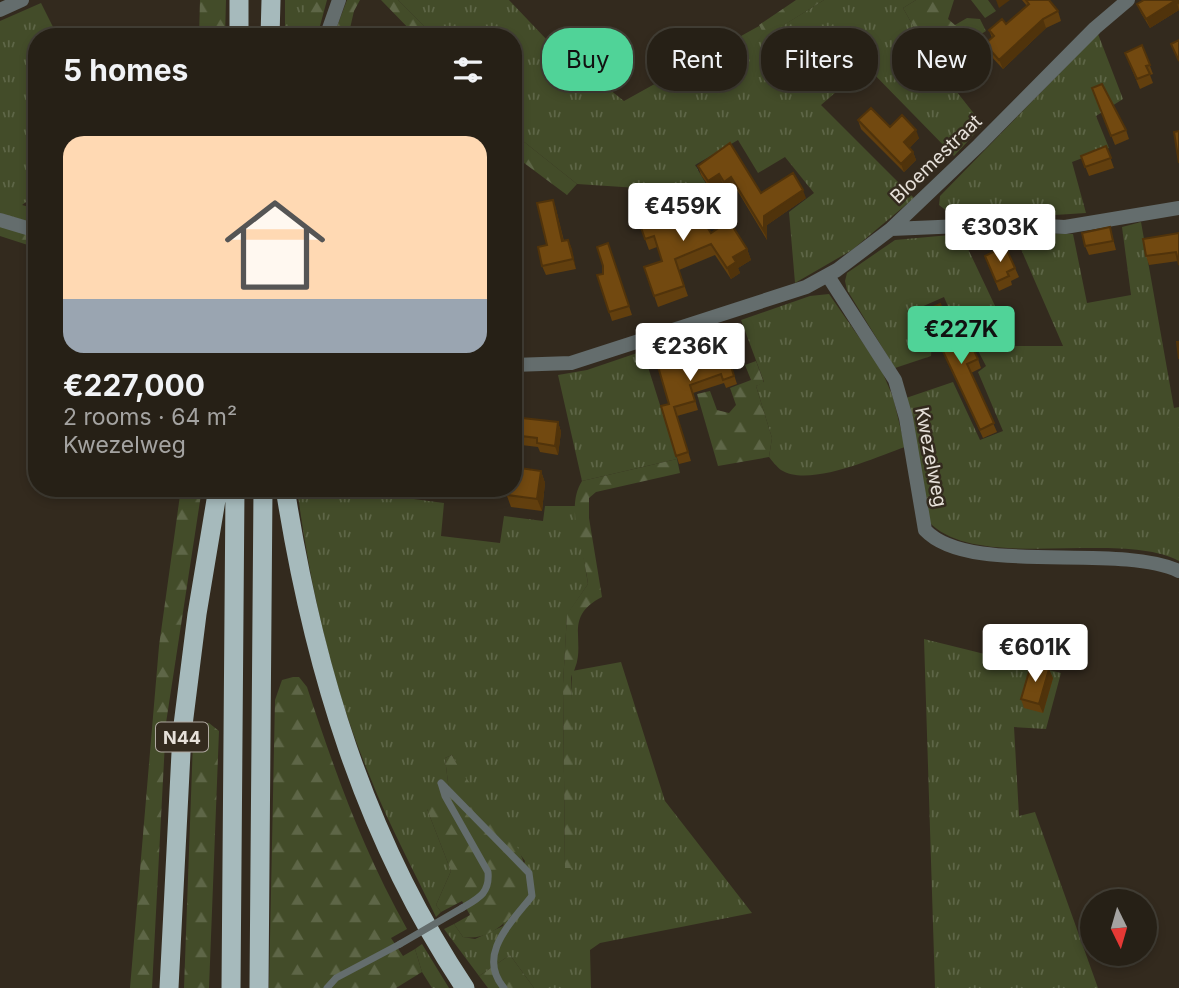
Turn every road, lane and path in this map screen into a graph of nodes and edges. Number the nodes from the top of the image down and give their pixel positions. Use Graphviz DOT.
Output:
graph roads {
  1 [pos="22,0"];
  2 [pos="239,0"];
  3 [pos="271,0"];
  4 [pos="339,0"];
  5 [pos="1128,0"];
  6 [pos="0,10"];
  7 [pos="239,28"];
  8 [pos="270,28"];
  9 [pos="329,28"];
  10 [pos="1179,208"];
  11 [pos="0,220"];
  12 [pos="28,228"];
  13 [pos="891,229"];
  14 [pos="828,276"];
  15 [pos="522,365"];
  16 [pos="216,497"];
  17 [pos="235,497"];
  18 [pos="263,497"];
  19 [pos="287,497"];
  20 [pos="1179,571"];
  21 [pos="169,988"];
  22 [pos="231,988"];
  23 [pos="259,988"];
  24 [pos="327,988"];
  25 [pos="465,988"];
  26 [pos="504,988"];
  1 -- 6 [label="street"];
  2 -- 7 [label="highway"];
  3 -- 8 [label="highway"];
  4 -- 9 [label="street"];
  5 -- 13 [label="street, Bloemestraat"];
  10 -- 13 [label="street"];
  11 -- 12 [label="street"];
  13 -- 14 [label="street, Bloemestraat"];
  14 -- 15 [label="street, Bloemestraat"];
  14 -- 20 [label="street, Kwezelweg"];
  16 -- 21 [label="highway, N44"];
  17 -- 22 [label="highway"];
  18 -- 23 [label="highway"];
  19 -- 25 [label="highway"];
  24 -- 26 [label="lane, bridge"];
}
